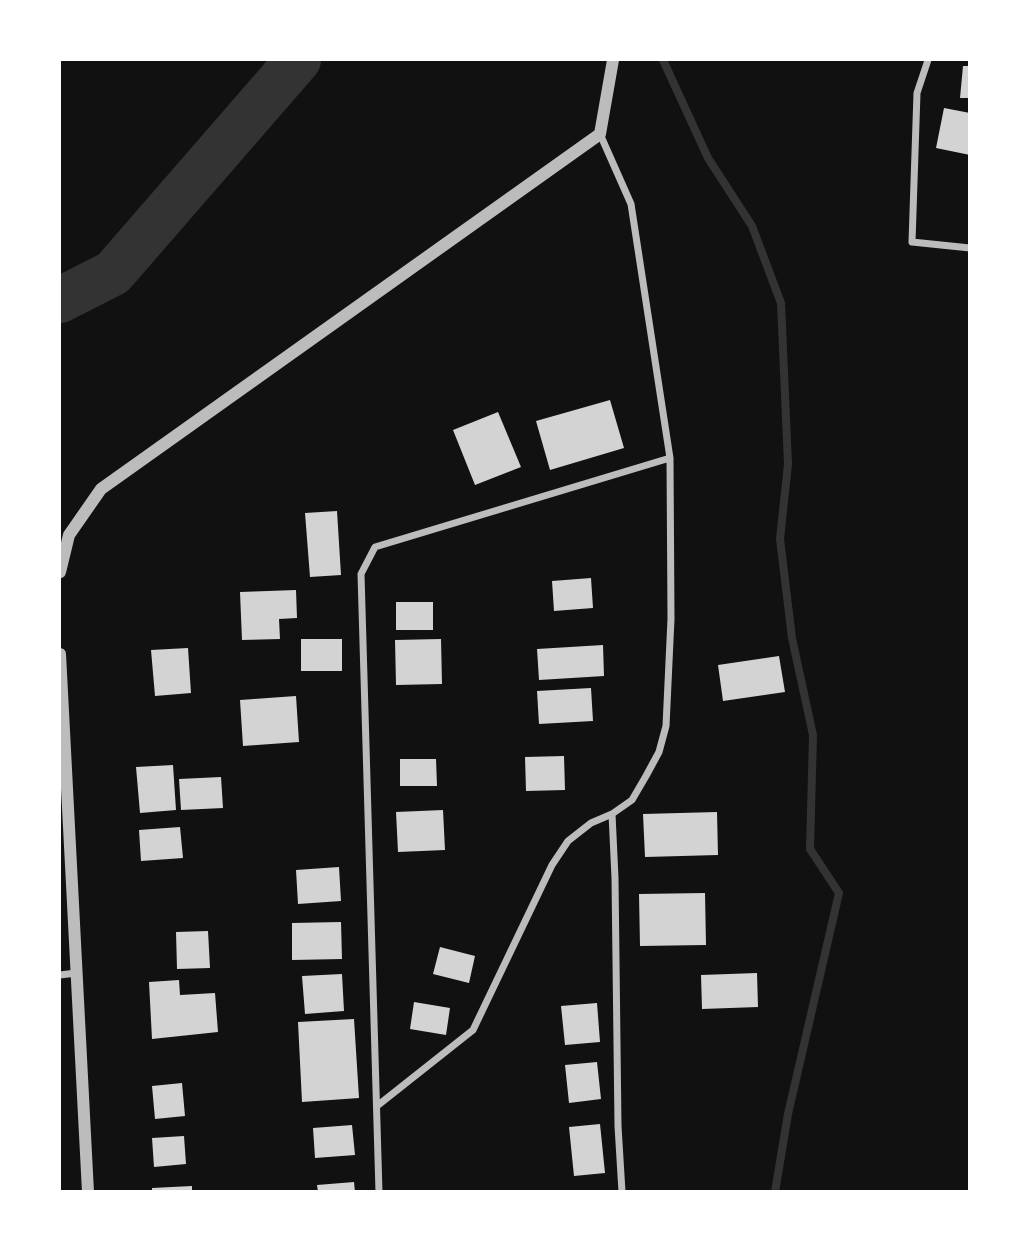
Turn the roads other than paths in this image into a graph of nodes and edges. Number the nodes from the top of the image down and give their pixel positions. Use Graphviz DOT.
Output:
graph roads {
  1 [pos="613,60"];
  2 [pos="928,60"];
  3 [pos="600,134"];
  4 [pos="970,248"];
  5 [pos="670,458"];
  6 [pos="60,572"];
  7 [pos="60,654"];
  8 [pos="612,814"];
  9 [pos="76,973"];
  10 [pos="60,975"];
  11 [pos="377,1105"];
  12 [pos="88,1192"];
  13 [pos="379,1192"];
  14 [pos="622,1192"];
  1 -- 3 [label="street"];
  2 -- 4 [label="street"];
  3 -- 5 [label="street"];
  3 -- 6 [label="street"];
  5 -- 8 [label="street"];
  5 -- 11 [label="street"];
  7 -- 9 [label="street"];
  8 -- 11 [label="street"];
  8 -- 14 [label="street"];
  9 -- 10 [label="street"];
  9 -- 12 [label="street"];
  11 -- 13 [label="street"];
}
